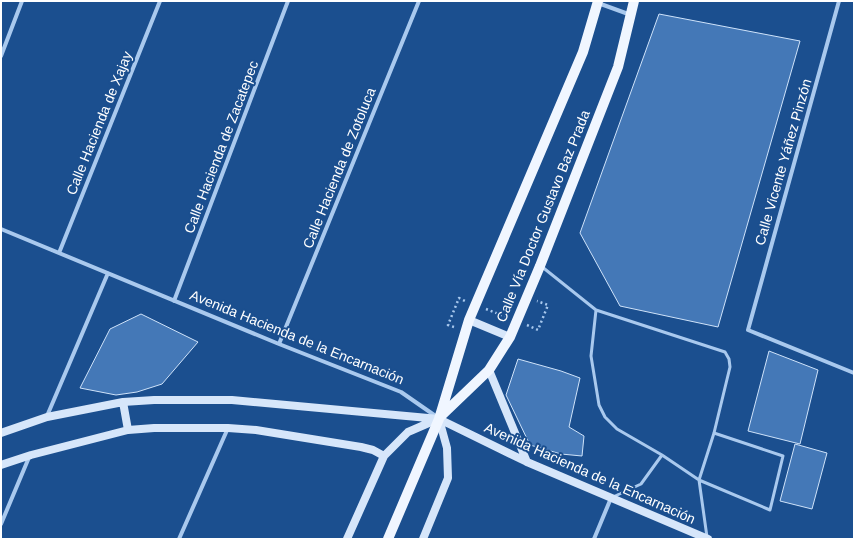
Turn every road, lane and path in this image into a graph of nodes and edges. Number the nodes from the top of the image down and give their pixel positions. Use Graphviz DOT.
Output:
graph roads {
  1 [pos="22,1"];
  2 [pos="160,1"];
  3 [pos="288,1"];
  4 [pos="419,1"];
  5 [pos="596,1"];
  6 [pos="634,1"];
  7 [pos="839,1"];
  8 [pos="631,15"];
  9 [pos="1,56"];
  10 [pos="1,229"];
  11 [pos="59,253"];
  12 [pos="540,266"];
  13 [pos="108,273"];
  14 [pos="174,301"];
  15 [pos="466,301"];
  16 [pos="548,305"];
  17 [pos="480,307"];
  18 [pos="596,310"];
  19 [pos="509,318"];
  20 [pos="469,320"];
  21 [pos="524,324"];
  22 [pos="448,325"];
  23 [pos="510,337"];
  24 [pos="279,344"];
  25 [pos="489,370"];
  26 [pos="854,373"];
  27 [pos="123,402"];
  28 [pos="47,417"];
  29 [pos="439,419"];
  30 [pos="228,428"];
  31 [pos="128,430"];
  32 [pos="1,433"];
  33 [pos="714,433"];
  34 [pos="30,455"];
  35 [pos="662,455"];
  36 [pos="384,456"];
  37 [pos="527,462"];
  38 [pos="1,465"];
  39 [pos="699,480"];
  40 [pos="611,498"];
  41 [pos="1,524"];
  42 [pos="179,539"];
  43 [pos="347,539"];
  44 [pos="388,539"];
  45 [pos="423,539"];
  46 [pos="594,539"];
  47 [pos="707,539"];
  1 -- 9 [label="street"];
  2 -- 11 [label="street, Calle Hacienda de Xajay"];
  3 -- 14 [label="street, Calle Hacienda de Zacatepec"];
  4 -- 24 [label="street, Calle Hacienda de Zotoluca"];
  5 -- 8 [label="street"];
  5 -- 20 [label="main road, Calle Vía Doctor Gustavo Baz Prada"];
  6 -- 8 [label="main road, Calle Vía Doctor Gustavo Baz Prada"];
  7 -- 26 [label="street, Calle Vicente Yáñez Pinzón"];
  8 -- 12 [label="main road, Calle Vía Doctor Gustavo Baz Prada"];
  10 -- 11 [label="street, Avenida Hacienda de la Encarnación"];
  11 -- 13 [label="street, Avenida Hacienda de la Encarnación"];
  12 -- 18 [label="lane"];
  12 -- 23 [label="main road, Calle Vía Doctor Gustavo Baz Prada"];
  13 -- 14 [label="street, Avenida Hacienda de la Encarnación"];
  13 -- 28 [label="street"];
  14 -- 24 [label="street, Avenida Hacienda de la Encarnación"];
  15 -- 22 [label="path"];
  16 -- 21 [label="path"];
  17 -- 19 [label="path"];
  18 -- 33 [label="lane"];
  18 -- 35 [label="lane"];
  20 -- 23 [label="main road"];
  20 -- 29 [label="main road, Calle Vía Doctor Gustavo Baz Prada"];
  23 -- 25 [label="main road, Calle Vía Doctor Gustavo Baz Prada"];
  24 -- 29 [label="street, Avenida Hacienda de la Encarnación"];
  25 -- 29 [label="main road, Calle Vía Doctor Gustavo Baz Prada"];
  25 -- 37 [label="main road"];
  27 -- 28 [label="main road"];
  27 -- 29 [label="main road"];
  27 -- 31 [label="main road"];
  28 -- 32 [label="main road"];
  29 -- 36 [label="main road, Calle Vía Doctor Gustavo Baz Prada"];
  29 -- 37 [label="main road, Avenida Hacienda de la Encarnación"];
  29 -- 44 [label="main road, Calle Vía Doctor Gustavo Baz Prada"];
  29 -- 45 [label="main road"];
  30 -- 31 [label="main road"];
  30 -- 36 [label="main road"];
  30 -- 42 [label="street"];
  31 -- 34 [label="main road"];
  33 -- 39 [label="lane"];
  33 -- 39 [label="lane"];
  34 -- 38 [label="main road"];
  34 -- 41 [label="street"];
  35 -- 39 [label="lane"];
  35 -- 40 [label="lane"];
  36 -- 43 [label="main road, Calle Vía Doctor Gustavo Baz Prada"];
  37 -- 40 [label="main road, Avenida Hacienda de la Encarnación"];
  39 -- 47 [label="lane"];
  40 -- 46 [label="street"];
  40 -- 47 [label="main road, Avenida Hacienda de la Encarnación"];
}
